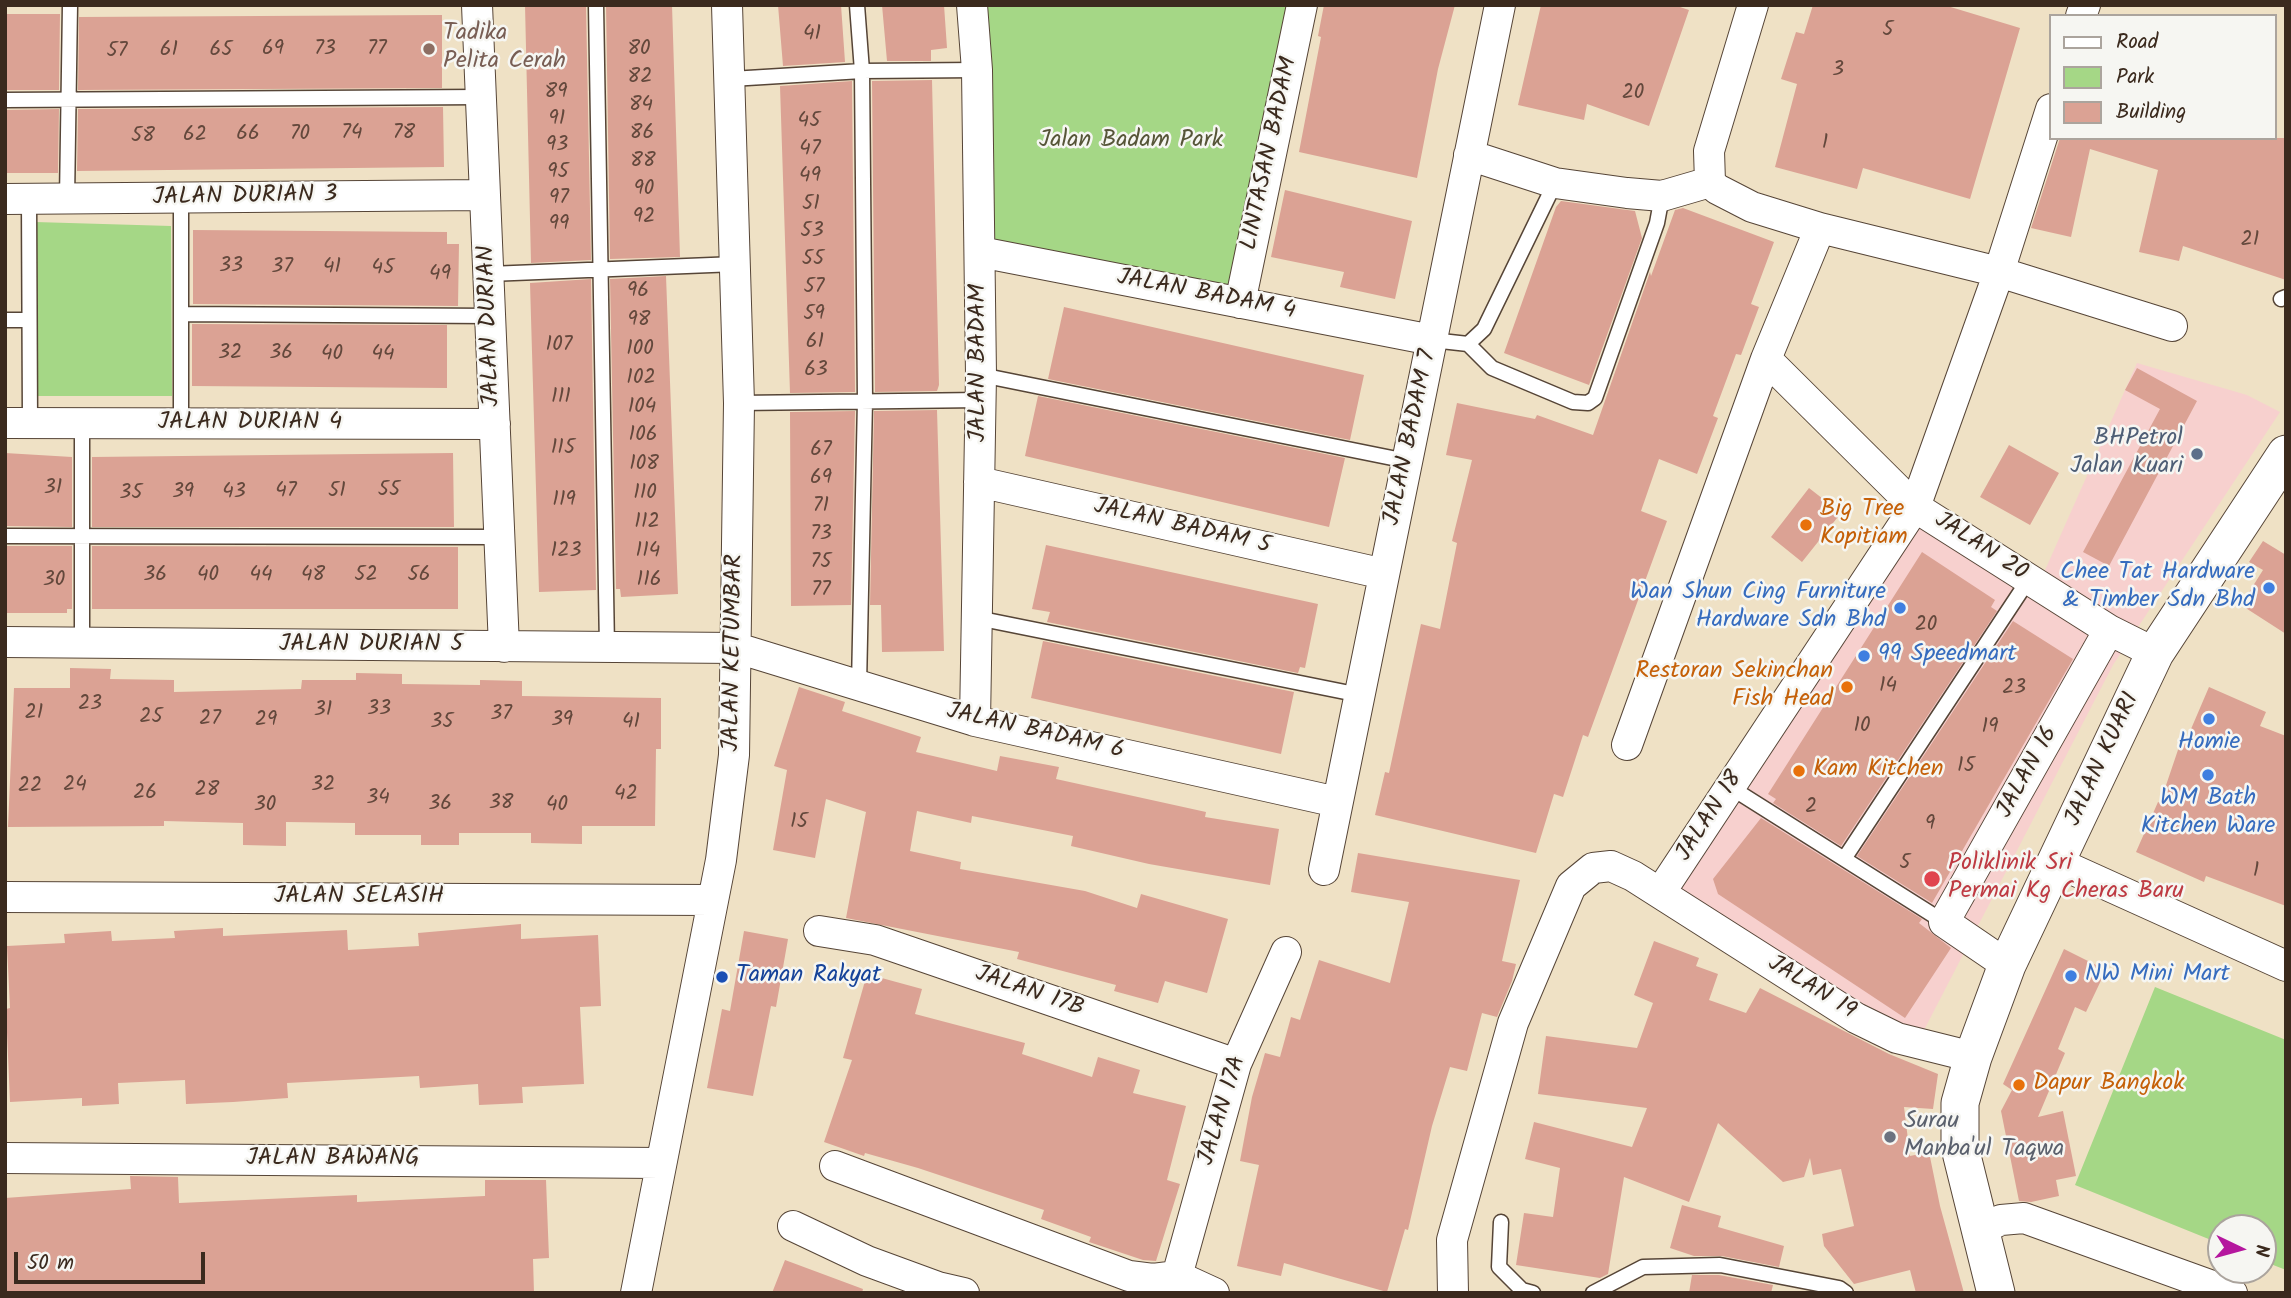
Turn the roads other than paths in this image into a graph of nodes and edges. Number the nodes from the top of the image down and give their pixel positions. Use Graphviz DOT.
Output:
graph roads {
  1 [pos="70,5"];
  2 [pos="477,5"];
  3 [pos="596,5"];
  4 [pos="727,5"];
  5 [pos="857,5"];
  6 [pos="972,5"];
  7 [pos="1303,5"];
  8 [pos="1500,5"];
  9 [pos="1753,5"];
  10 [pos="977,70"];
  11 [pos="862,71"];
  12 [pos="731,79"];
  13 [pos="481,97"];
  14 [pos="5,100"];
  15 [pos="68,101"];
  16 [pos="2050,112"];
  17 [pos="1469,155"];
  18 [pos="1710,182"];
  19 [pos="1556,183"];
  20 [pos="1670,192"];
  21 [pos="485,195"];
  22 [pos="17,199"];
  23 [pos="67,199"];
  24 [pos="181,200"];
  25 [pos="1820,228"];
  26 [pos="979,252"];
  27 [pos="736,264"];
  28 [pos="603,269"];
  29 [pos="1999,272"];
  30 [pos="489,274"];
  31 [pos="1240,303"];
  32 [pos="183,314"];
  33 [pos="491,316"];
  34 [pos="5,320"];
  35 [pos="29,320"];
  36 [pos="2172,326"];
  37 [pos="1432,340"];
  38 [pos="1468,344"];
  39 [pos="1766,359"];
  40 [pos="981,387"];
  41 [pos="866,400"];
  42 [pos="739,403"];
  43 [pos="18,423"];
  44 [pos="82,424"];
  45 [pos="181,424"];
  46 [pos="495,424"];
  47 [pos="2286,454"];
  48 [pos="1407,461"];
  49 [pos="979,482"];
  50 [pos="1915,507"];
  51 [pos="5,536"];
  52 [pos="81,537"];
  53 [pos="500,537"];
  54 [pos="1384,574"];
  55 [pos="2029,579"];
  56 [pos="977,618"];
  57 [pos="2109,630"];
  58 [pos="5,642"];
  59 [pos="82,644"];
  60 [pos="504,647"];
  61 [pos="607,648"];
  62 [pos="737,648"];
  63 [pos="2155,653"];
  64 [pos="859,685"];
  65 [pos="1360,695"];
  66 [pos="975,721"];
  67 [pos="1627,745"];
  68 [pos="1730,787"];
  69 [pos="1337,802"];
  70 [pos="1844,859"];
  71 [pos="2056,862"];
  72 [pos="1324,870"];
  73 [pos="1660,893"];
  74 [pos="5,897"];
  75 [pos="712,900"];
  76 [pos="1944,922"];
  77 [pos="820,931"];
  78 [pos="1286,952"];
  79 [pos="2284,961"];
  80 [pos="2007,965"];
  81 [pos="1973,1058"];
  82 [pos="1236,1064"];
  83 [pos="5,1158"];
  84 [pos="660,1163"];
  85 [pos="835,1166"];
  86 [pos="1501,1222"];
  87 [pos="793,1226"];
  88 [pos="1979,1230"];
  89 [pos="1177,1276"];
  90 [pos="636,1293"];
  91 [pos="964,1293"];
  92 [pos="1214,1293"];
  93 [pos="1453,1293"];
  94 [pos="1533,1293"];
  95 [pos="1593,1293"];
  96 [pos="1846,1293"];
  97 [pos="1996,1293"];
  98 [pos="2232,1293"];
  1 -- 15 [label="lane"];
  2 -- 13 [label="street, JALAN DURIAN"];
  3 -- 28 [label="lane"];
  4 -- 12 [label="street, JALAN KETUMBAR"];
  5 -- 11 [label="lane"];
  6 -- 10 [label="street, JALAN BADAM"];
  7 -- 31 [label="street, LINTASAN BADAM"];
  8 -- 17 [label="street, JALAN BADAM 7"];
  9 -- 18 [label="street"];
  10 -- 11 [label="lane"];
  10 -- 26 [label="street, JALAN BADAM"];
  11 -- 12 [label="lane"];
  11 -- 41 [label="lane"];
  12 -- 27 [label="street, JALAN KETUMBAR"];
  13 -- 15 [label="lane"];
  13 -- 21 [label="street, JALAN DURIAN"];
  14 -- 15 [label="lane"];
  15 -- 23 [label="lane"];
  16 -- 29 [label="street, JALAN 18"];
  17 -- 19 [label="street"];
  17 -- 37 [label="street, JALAN BADAM 7"];
  18 -- 20 [label="street"];
  18 -- 25 [label="street"];
  19 -- 20 [label="street"];
  19 -- 38 [label="lane"];
  20 -- 38 [label="lane"];
  21 -- 24 [label="street, JALAN DURIAN 3"];
  21 -- 30 [label="street, JALAN DURIAN"];
  22 -- 23 [label="street, JALAN DURIAN 3"];
  22 -- 35 [label="lane"];
  23 -- 24 [label="street, JALAN DURIAN 3"];
  24 -- 32 [label="lane"];
  25 -- 29 [label="street"];
  25 -- 39 [label="street"];
  26 -- 31 [label="street, JALAN BADAM 4"];
  26 -- 40 [label="street, JALAN BADAM"];
  27 -- 28 [label="lane"];
  27 -- 42 [label="street, JALAN KETUMBAR"];
  28 -- 30 [label="lane"];
  28 -- 61 [label="lane"];
  29 -- 36 [label="street"];
  29 -- 50 [label="street, JALAN 18"];
  30 -- 33 [label="street, JALAN DURIAN"];
  31 -- 37 [label="street, JALAN BADAM 4"];
  32 -- 33 [label="lane"];
  32 -- 45 [label="lane"];
  33 -- 46 [label="street, JALAN DURIAN"];
  34 -- 35 [label="lane"];
  35 -- 43 [label="lane"];
  37 -- 38 [label="lane"];
  37 -- 48 [label="street, JALAN BADAM 7"];
  39 -- 50 [label="street, JALAN 20"];
  39 -- 67 [label="street"];
  40 -- 41 [label="lane"];
  40 -- 48 [label="lane"];
  40 -- 49 [label="street, JALAN BADAM"];
  41 -- 42 [label="lane"];
  41 -- 64 [label="lane"];
  42 -- 62 [label="street, JALAN KETUMBAR"];
  43 -- 44 [label="street, JALAN DURIAN 4"];
  44 -- 45 [label="street, JALAN DURIAN 4"];
  44 -- 52 [label="lane"];
  45 -- 46 [label="street, JALAN DURIAN 4"];
  46 -- 53 [label="street, JALAN DURIAN"];
  47 -- 63 [label="street, JALAN KUARI"];
  48 -- 54 [label="street, JALAN BADAM 7"];
  49 -- 54 [label="street, JALAN BADAM 5"];
  49 -- 56 [label="street, JALAN BADAM"];
  50 -- 55 [label="street, JALAN 20"];
  50 -- 68 [label="street, JALAN 18"];
  51 -- 52 [label="lane"];
  52 -- 53 [label="lane"];
  52 -- 59 [label="lane"];
  53 -- 60 [label="street, JALAN DURIAN"];
  54 -- 65 [label="street, JALAN BADAM 7"];
  55 -- 57 [label="street, JALAN 20"];
  55 -- 70 [label="lane"];
  56 -- 65 [label="lane"];
  56 -- 66 [label="street, JALAN BADAM"];
  57 -- 63 [label="street, JALAN 20"];
  57 -- 76 [label="street, JALAN 16"];
  58 -- 59 [label="street, JALAN DURIAN 5"];
  59 -- 60 [label="street, JALAN DURIAN 5"];
  60 -- 61 [label="street, JALAN DURIAN 5"];
  61 -- 62 [label="street, JALAN DURIAN 5"];
  62 -- 64 [label="street, JALAN BADAM 6"];
  62 -- 75 [label="street, JALAN KETUMBAR"];
  63 -- 71 [label="street, JALAN KUARI"];
  64 -- 66 [label="street, JALAN BADAM 6"];
  65 -- 69 [label="street, JALAN BADAM 7"];
  66 -- 69 [label="street, JALAN BADAM 6"];
  68 -- 70 [label="lane"];
  68 -- 73 [label="street, JALAN 18"];
  69 -- 72 [label="street, JALAN BADAM 7"];
  70 -- 76 [label="lane"];
  71 -- 79 [label="street"];
  71 -- 80 [label="street, JALAN KUARI"];
  73 -- 81 [label="street, JALAN 19"];
  73 -- 93 [label="street"];
  74 -- 75 [label="street, JALAN SELASIH"];
  75 -- 84 [label="street, JALAN KETUMBAR"];
  76 -- 80 [label="street"];
  77 -- 82 [label="street, JALAN 17B"];
  78 -- 82 [label="street, JALAN 17A"];
  80 -- 81 [label="street, JALAN KUARI"];
  81 -- 88 [label="street, JALAN KUARI"];
  82 -- 89 [label="street, JALAN 17A"];
  83 -- 84 [label="street, JALAN BAWANG"];
  84 -- 90 [label="street, JALAN KETUMBAR"];
  85 -- 89 [label="street"];
  86 -- 94 [label="lane"];
  87 -- 91 [label="street"];
  88 -- 97 [label="street, JALAN KUARI"];
  88 -- 98 [label="street"];
  89 -- 92 [label="street"];
  95 -- 96 [label="lane"];
}
